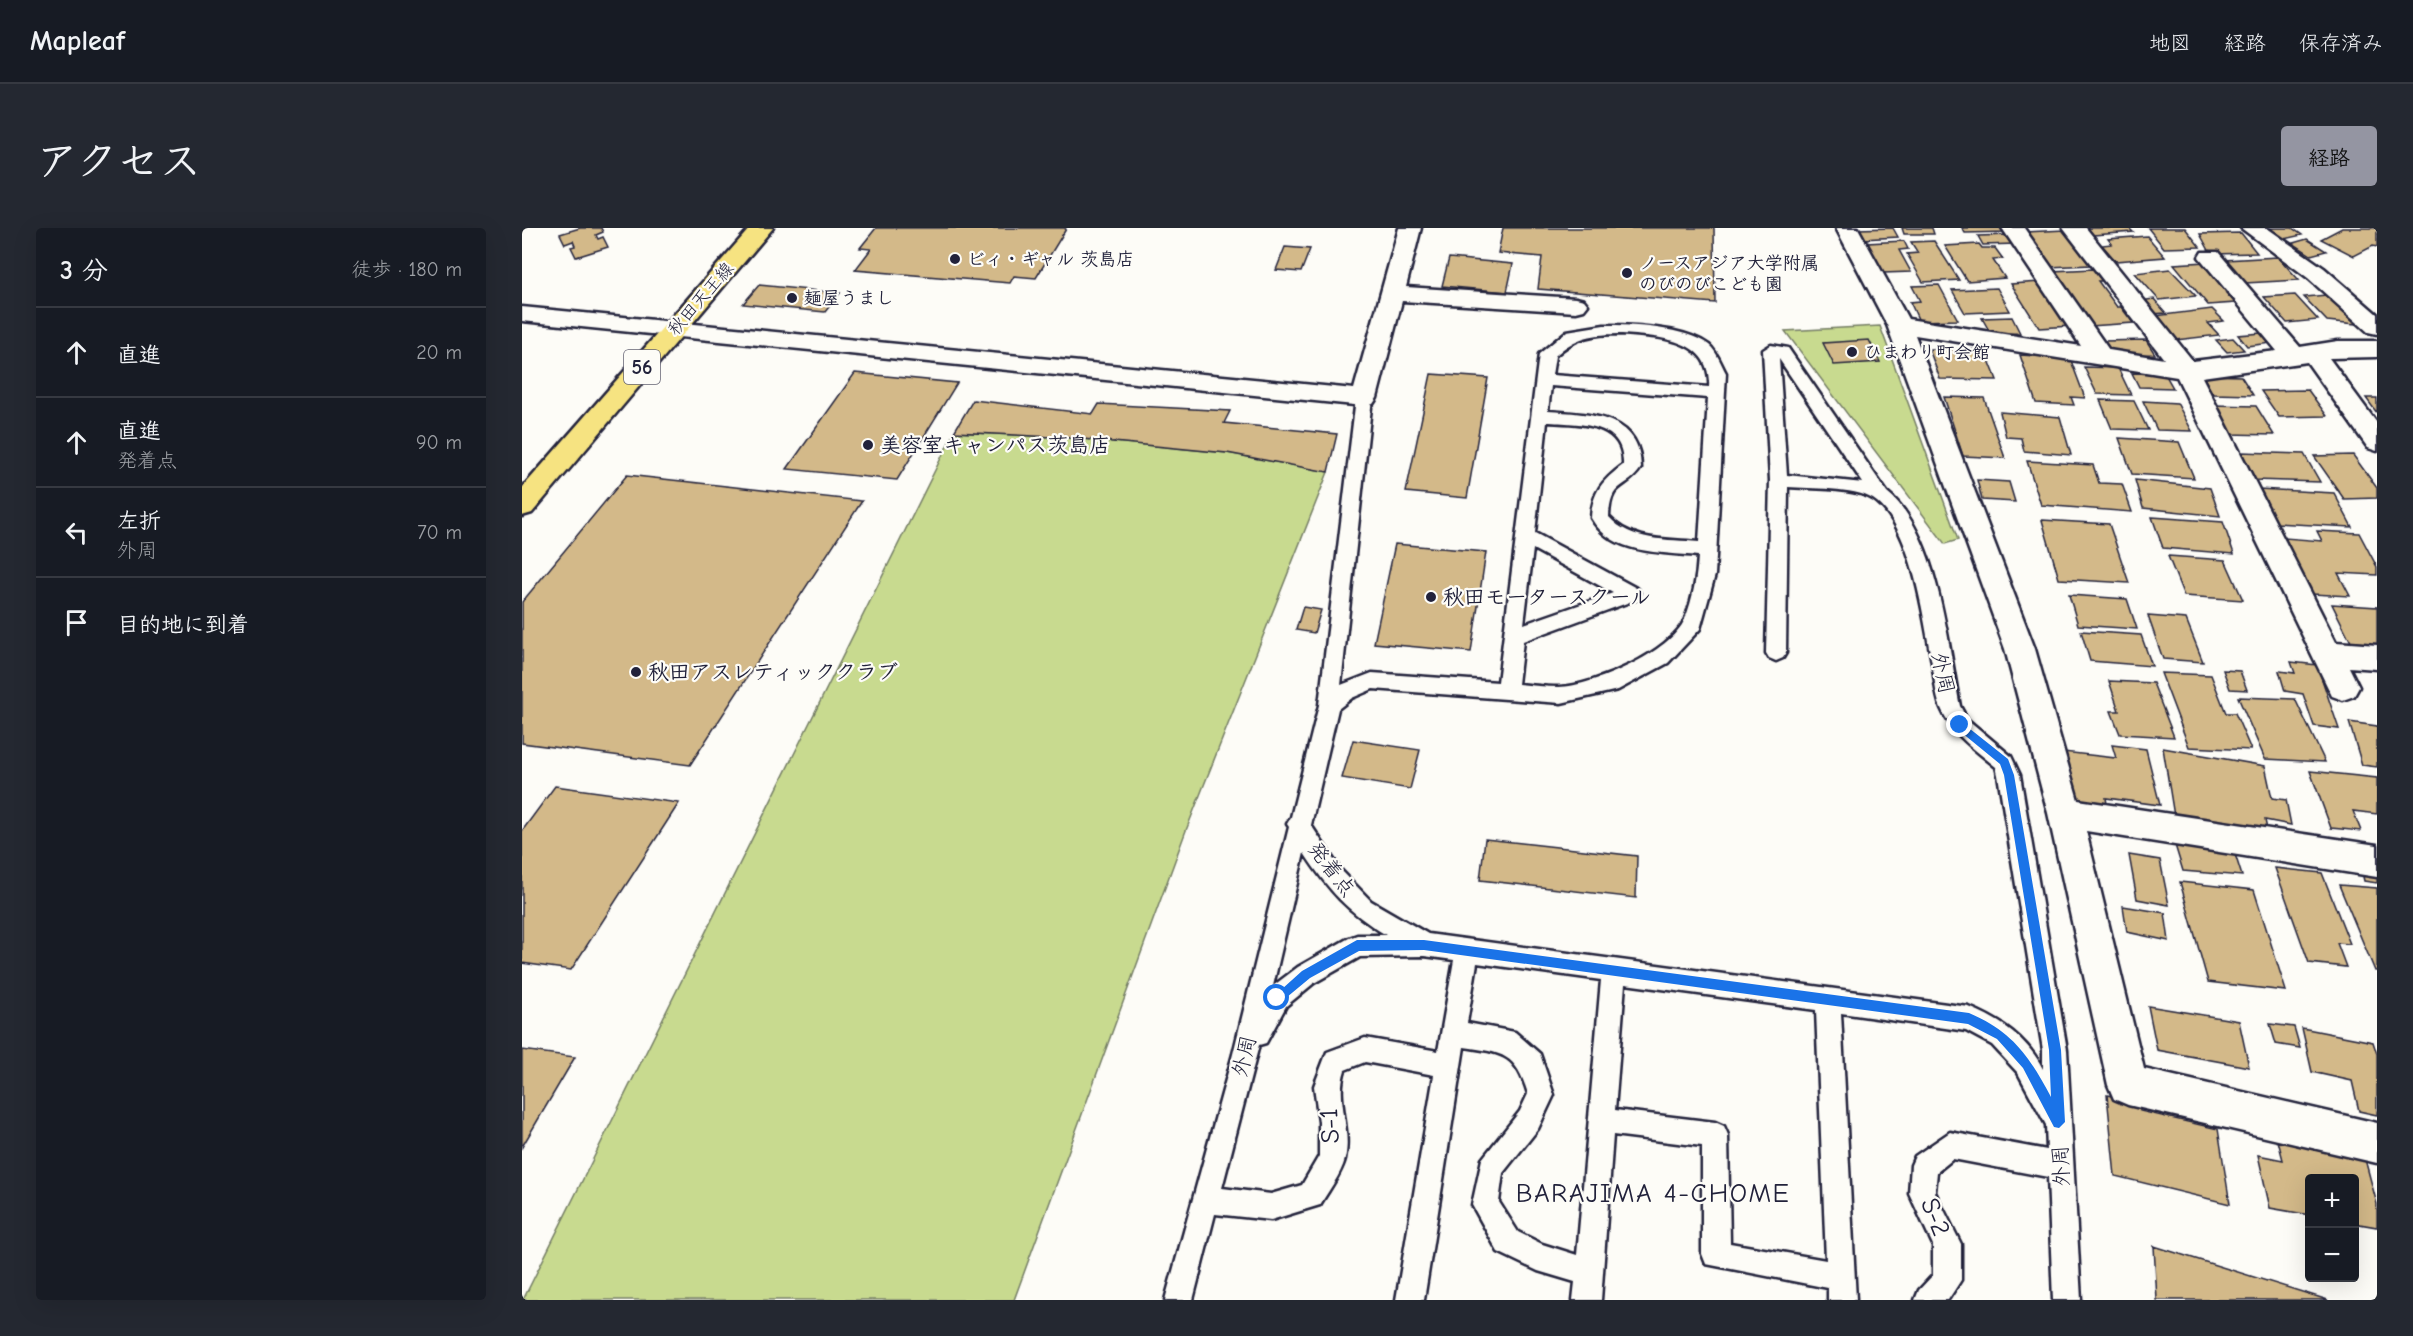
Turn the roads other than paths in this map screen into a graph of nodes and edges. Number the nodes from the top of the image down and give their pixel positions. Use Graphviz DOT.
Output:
graph roads {
  1 [pos="762,228"];
  2 [pos="1410,228"];
  3 [pos="1847,228"];
  4 [pos="2013,228"];
  5 [pos="2074,228"];
  6 [pos="2252,228"];
  7 [pos="2210,257"];
  8 [pos="1394,292"];
  9 [pos="1576,305"];
  10 [pos="522,314"];
  11 [pos="1899,325"];
  12 [pos="2377,327"];
  13 [pos="675,329"];
  14 [pos="2377,349"];
  15 [pos="2303,355"];
  16 [pos="2102,358"];
  17 [pos="2186,370"];
  18 [pos="1545,380"];
  19 [pos="1717,393"];
  20 [pos="1364,398"];
  21 [pos="1540,416"];
  22 [pos="2377,442"];
  23 [pos="1779,480"];
  24 [pos="1880,495"];
  25 [pos="522,506"];
  26 [pos="1526,536"];
  27 [pos="1708,550"];
  28 [pos="1514,636"];
  29 [pos="1776,653"];
  30 [pos="2326,653"];
  31 [pos="2377,657"];
  32 [pos="2343,687"];
  33 [pos="1507,691"];
  34 [pos="1329,705"];
  35 [pos="2065,813"];
  36 [pos="1298,824"];
  37 [pos="2377,861"];
  38 [pos="1424,945"];
  39 [pos="1467,951"];
  40 [pos="1614,971"];
  41 [pos="1828,1000"];
  42 [pos="1454,1034"];
  43 [pos="1245,1054"];
  44 [pos="1448,1065"];
  45 [pos="1602,1121"];
  46 [pos="2059,1122"];
  47 [pos="2377,1143"];
  48 [pos="2061,1166"];
  49 [pos="1206,1200"];
  50 [pos="1589,1272"];
  51 [pos="1842,1289"];
  52 [pos="1179,1300"];
  53 [pos="1410,1300"];
  54 [pos="1587,1300"];
  55 [pos="1929,1300"];
  56 [pos="2067,1300"];
  1 -- 13 [label="main road, 秋田天王線 / 56"];
  2 -- 8 [label="street"];
  3 -- 11 [label="street"];
  4 -- 16 [label="street"];
  5 -- 17 [label="street"];
  6 -- 12 [label="street"];
  7 -- 15 [label="street"];
  8 -- 9 [label="street"];
  8 -- 20 [label="street"];
  10 -- 13 [label="street"];
  11 -- 16 [label="street"];
  11 -- 35 [label="street"];
  13 -- 20 [label="street"];
  13 -- 25 [label="main road, 秋田天王線 / 56"];
  14 -- 15 [label="street"];
  15 -- 17 [label="street"];
  15 -- 22 [label="street"];
  16 -- 17 [label="street"];
  17 -- 30 [label="street"];
  18 -- 19 [label="lane"];
  18 -- 19 [label="lane"];
  18 -- 21 [label="lane"];
  19 -- 27 [label="lane"];
  20 -- 34 [label="lane, 外周"];
  21 -- 26 [label="lane"];
  21 -- 27 [label="lane"];
  23 -- 24 [label="lane, 外周"];
  23 -- 24 [label="lane"];
  23 -- 29 [label="lane"];
  24 -- 46 [label="lane, 外周"];
  26 -- 28 [label="lane"];
  26 -- 28 [label="lane"];
  27 -- 33 [label="lane"];
  28 -- 33 [label="lane"];
  30 -- 31 [label="street"];
  30 -- 32 [label="street"];
  33 -- 34 [label="lane"];
  34 -- 36 [label="lane, 外周"];
  35 -- 37 [label="street"];
  35 -- 47 [label="street"];
  36 -- 38 [label="lane, 発着点"];
  36 -- 43 [label="lane, 外周"];
  38 -- 39 [label="lane, 発着点"];
  38 -- 43 [label="lane"];
  39 -- 40 [label="lane, 発着点"];
  39 -- 42 [label="lane"];
  40 -- 41 [label="lane, 発着点"];
  40 -- 45 [label="lane"];
  41 -- 46 [label="lane, 発着点"];
  41 -- 51 [label="lane"];
  42 -- 44 [label="lane"];
  42 -- 50 [label="lane"];
  43 -- 49 [label="lane, 外周"];
  44 -- 49 [label="lane, S-1"];
  44 -- 53 [label="lane"];
  45 -- 50 [label="lane"];
  45 -- 51 [label="lane"];
  46 -- 48 [label="lane, 外周"];
  48 -- 55 [label="lane, S-2"];
  48 -- 56 [label="lane, 外周"];
  49 -- 52 [label="lane, 外周"];
  50 -- 54 [label="lane"];
}
